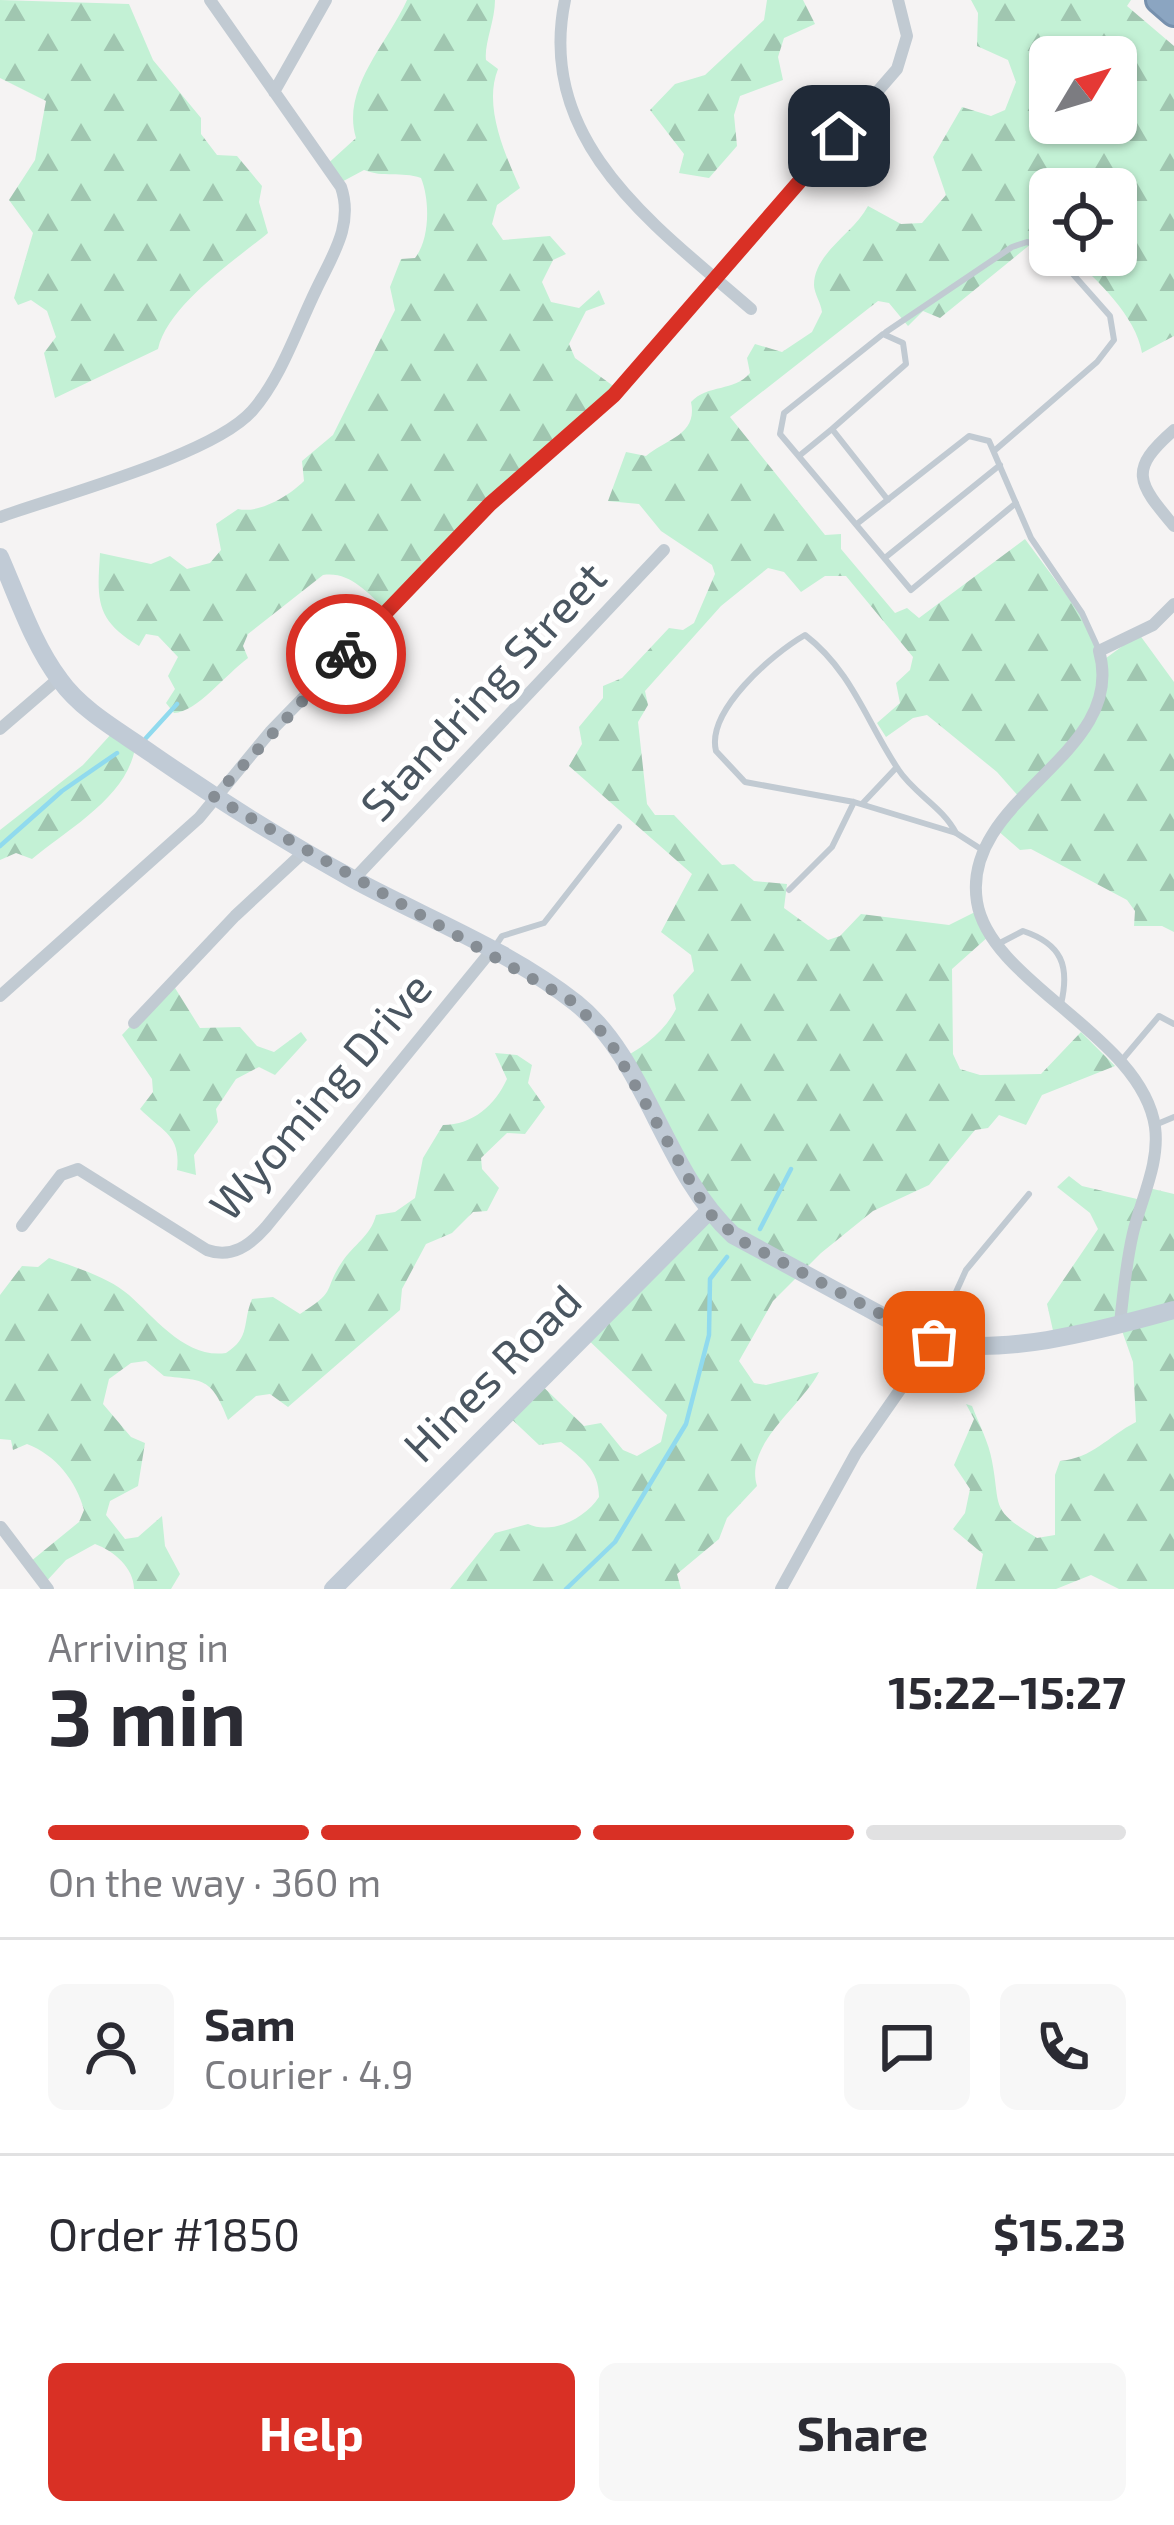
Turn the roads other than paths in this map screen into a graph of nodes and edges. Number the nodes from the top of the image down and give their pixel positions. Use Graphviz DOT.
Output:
graph roads {
  1 [pos="210,0"];
  2 [pos="326,0"];
  3 [pos="565,0"];
  4 [pos="898,0"];
  5 [pos="1160,0"];
  6 [pos="1174,13"];
  7 [pos="274,92"];
  8 [pos="1029,243"];
  9 [pos="1075,276"];
  10 [pos="717,279"];
  11 [pos="751,309"];
  12 [pos="884,334"];
  13 [pos="832,429"];
  14 [pos="1174,430"];
  15 [pos="994,451"];
  16 [pos="799,456"];
  17 [pos="1000,465"];
  18 [pos="888,500"];
  19 [pos="1016,503"];
  20 [pos="0,518"];
  21 [pos="858,524"];
  22 [pos="1174,526"];
  23 [pos="664,550"];
  24 [pos="0,557"];
  25 [pos="885,558"];
  26 [pos="1174,604"];
  27 [pos="1099,651"];
  28 [pos="58,679"];
  29 [pos="0,729"];
  30 [pos="896,768"];
  31 [pos="214,797"];
  32 [pos="858,803"];
  33 [pos="619,827"];
  34 [pos="956,833"];
  35 [pos="305,851"];
  36 [pos="984,851"];
  37 [pos="354,879"];
  38 [pos="789,890"];
  39 [pos="998,944"];
  40 [pos="491,951"];
  41 [pos="0,996"];
  42 [pos="1060,1004"];
  43 [pos="134,1023"];
  44 [pos="1174,1024"];
  45 [pos="1119,1062"];
  46 [pos="1174,1118"];
  47 [pos="1155,1125"];
  48 [pos="1029,1194"];
  49 [pos="708,1212"];
  50 [pos="22,1226"];
  51 [pos="1174,1310"];
  52 [pos="1120,1324"];
  53 [pos="934,1342"];
  54 [pos="1,1527"];
  55 [pos="48,1589"];
  56 [pos="333,1589"];
  57 [pos="781,1589"];
  1 -- 7 [label="street"];
  2 -- 7 [label="street"];
  3 -- 10 [label="street"];
  4 -- 10 [label="street"];
  5 -- 6 [label="highway"];
  7 -- 20 [label="street"];
  8 -- 12 [label="lane"];
  9 -- 15 [label="lane"];
  10 -- 11 [label="street"];
  10 -- 31 [label="street"];
  12 -- 13 [label="lane"];
  12 -- 16 [label="lane"];
  13 -- 16 [label="lane"];
  13 -- 18 [label="lane"];
  14 -- 22 [label="street"];
  15 -- 17 [label="lane"];
  15 -- 18 [label="lane"];
  16 -- 21 [label="lane"];
  17 -- 19 [label="lane"];
  17 -- 25 [label="lane"];
  18 -- 21 [label="lane"];
  19 -- 25 [label="lane"];
  19 -- 27 [label="lane"];
  21 -- 25 [label="lane"];
  23 -- 37 [label="street, Standring Street"];
  24 -- 28 [label="street"];
  26 -- 27 [label="street"];
  27 -- 36 [label="street"];
  28 -- 29 [label="street"];
  28 -- 31 [label="street"];
  30 -- 32 [label="lane"];
  30 -- 32 [label="lane"];
  30 -- 34 [label="lane"];
  31 -- 35 [label="street"];
  31 -- 41 [label="street"];
  32 -- 34 [label="lane"];
  32 -- 38 [label="lane"];
  33 -- 40 [label="lane"];
  34 -- 36 [label="lane"];
  35 -- 37 [label="street"];
  35 -- 43 [label="street"];
  36 -- 39 [label="street"];
  37 -- 40 [label="street"];
  39 -- 42 [label="street"];
  39 -- 42 [label="lane"];
  40 -- 49 [label="street"];
  40 -- 50 [label="street, Wyoming Drive"];
  42 -- 45 [label="street"];
  44 -- 45 [label="lane"];
  45 -- 47 [label="street"];
  46 -- 47 [label="lane"];
  47 -- 52 [label="street"];
  48 -- 53 [label="lane"];
  49 -- 53 [label="street"];
  49 -- 56 [label="street, Hines Road"];
  51 -- 52 [label="street"];
  52 -- 53 [label="street"];
  53 -- 57 [label="street"];
  54 -- 55 [label="street"];
}
